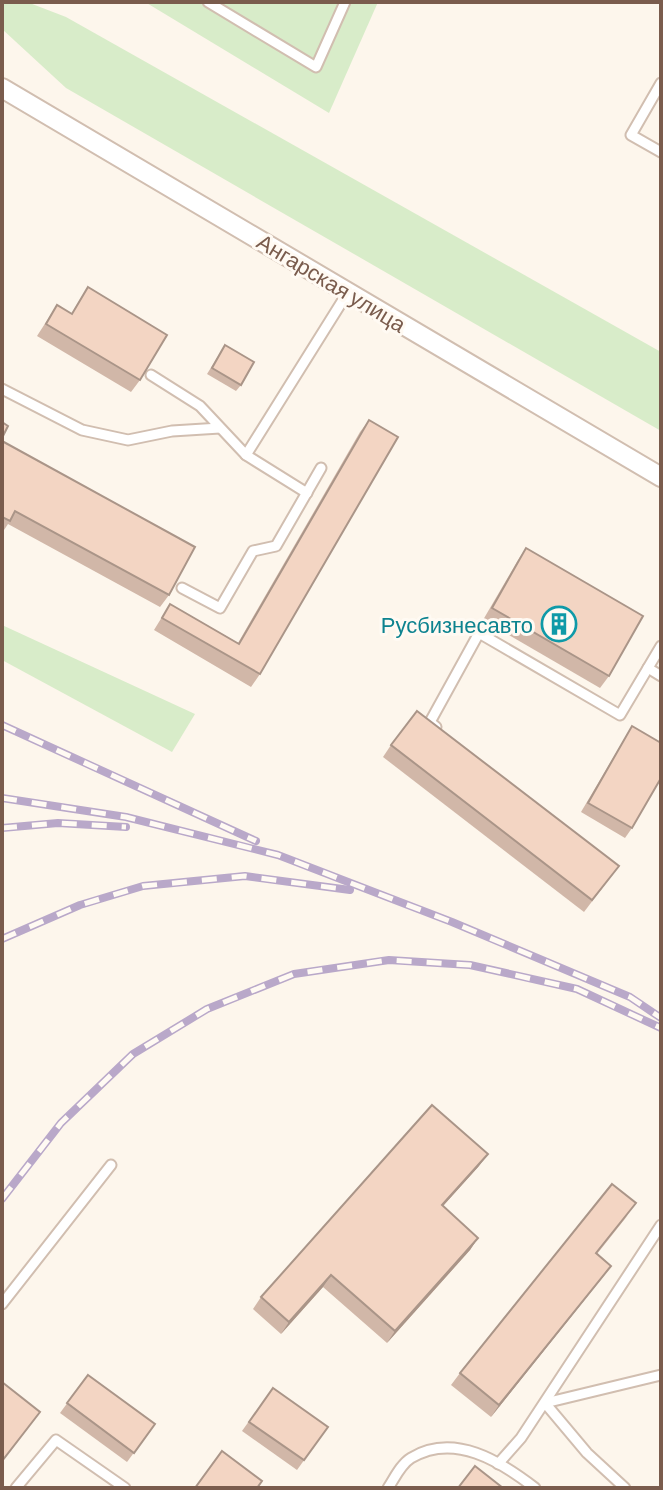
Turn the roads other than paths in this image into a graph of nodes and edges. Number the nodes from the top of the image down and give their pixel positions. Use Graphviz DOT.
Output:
graph roads {
  1 [pos="208,2"];
  2 [pos="345,2"];
  3 [pos="661,83"];
  4 [pos="2,88"];
  5 [pos="661,152"];
  6 [pos="348,292"];
  7 [pos="151,375"];
  8 [pos="2,389"];
  9 [pos="220,428"];
  10 [pos="246,455"];
  11 [pos="321,468"];
  12 [pos="661,477"];
  13 [pos="307,493"];
  14 [pos="182,588"];
  15 [pos="661,646"];
  16 [pos="648,668"];
  17 [pos="661,676"];
  18 [pos="440,730"];
  19 [pos="111,1165"];
  20 [pos="661,1225"];
  21 [pos="2,1304"];
  22 [pos="661,1375"];
  23 [pos="545,1403"];
  24 [pos="498,1464"];
  25 [pos="16,1488"];
  26 [pos="125,1488"];
  27 [pos="388,1488"];
  28 [pos="535,1488"];
  29 [pos="625,1488"];
  1 -- 2 [label="lane"];
  3 -- 5 [label="lane"];
  4 -- 6 [label="street, Ангарская улица"];
  6 -- 10 [label="lane"];
  6 -- 12 [label="street, Ангарская улица"];
  7 -- 9 [label="lane"];
  8 -- 9 [label="lane"];
  9 -- 10 [label="lane"];
  10 -- 13 [label="lane"];
  11 -- 13 [label="lane"];
  13 -- 14 [label="lane"];
  15 -- 16 [label="lane"];
  16 -- 17 [label="lane"];
  16 -- 18 [label="lane"];
  19 -- 21 [label="lane"];
  20 -- 23 [label="lane"];
  22 -- 23 [label="lane"];
  23 -- 24 [label="lane"];
  23 -- 29 [label="lane"];
  24 -- 27 [label="lane"];
  24 -- 28 [label="lane"];
  25 -- 26 [label="lane"];
}
